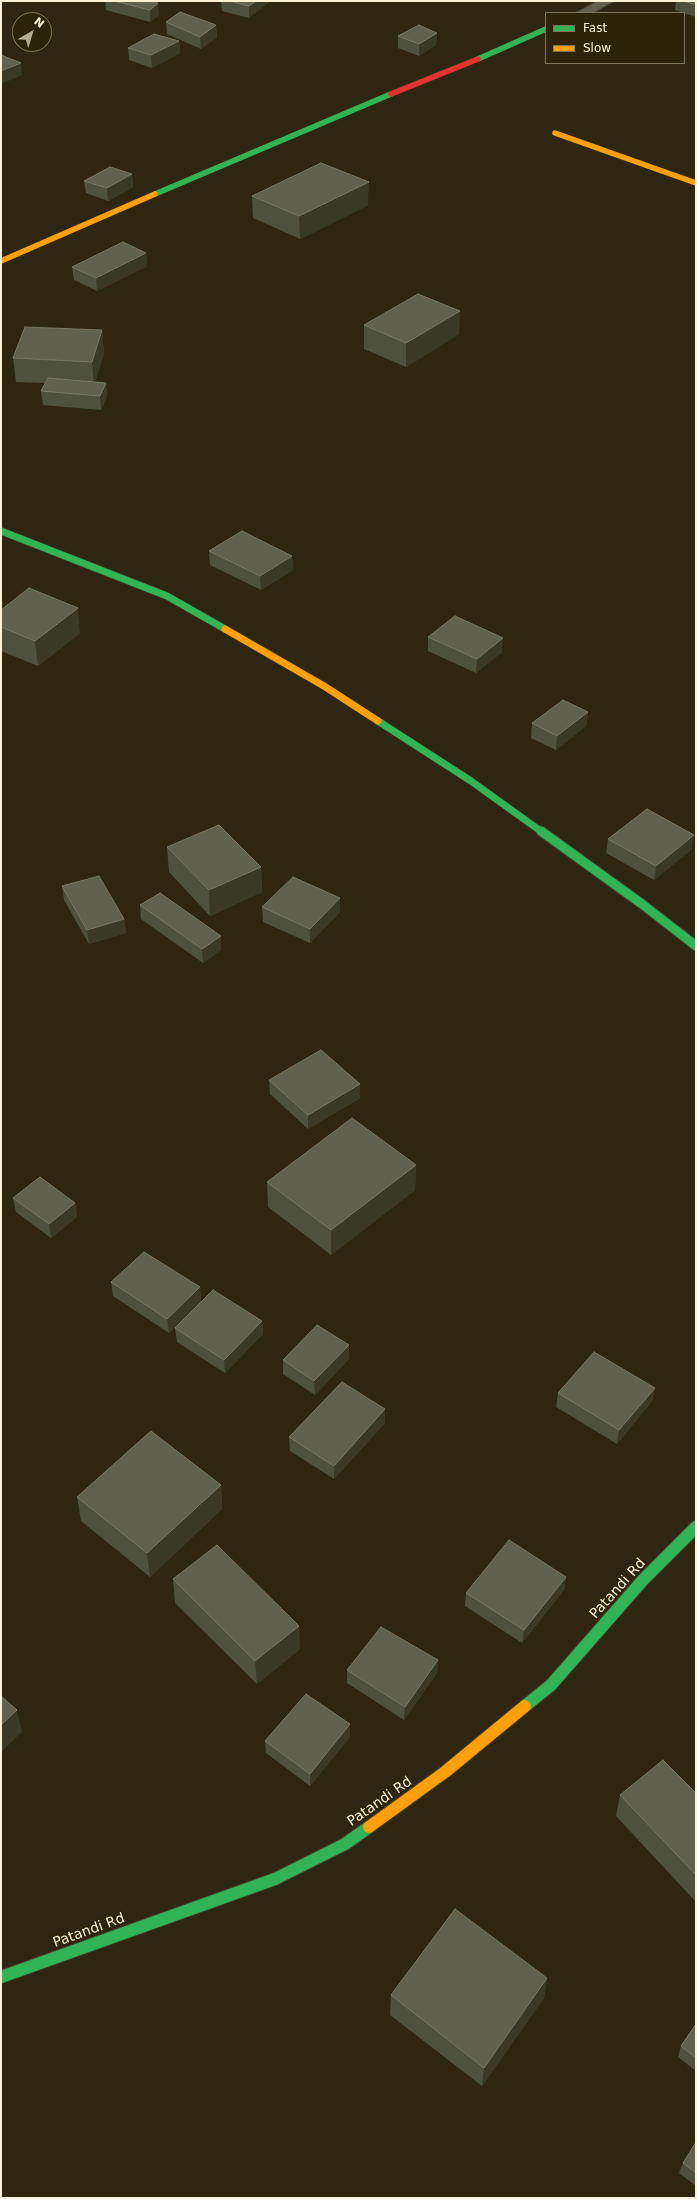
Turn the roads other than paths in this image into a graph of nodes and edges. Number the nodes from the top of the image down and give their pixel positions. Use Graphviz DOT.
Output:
graph roads {
  1 [pos="608,1"];
  2 [pos="584,12"];
  3 [pos="545,30"];
  4 [pos="555,133"];
  5 [pos="696,183"];
  6 [pos="1,261"];
  7 [pos="1,531"];
  8 [pos="696,946"];
  9 [pos="696,1527"];
  10 [pos="1,1977"];
  1 -- 2 [label="street"];
  3 -- 6 [label="street"];
  4 -- 5 [label="street"];
  7 -- 8 [label="street"];
  9 -- 10 [label="street, Patandi Rd"];
}
